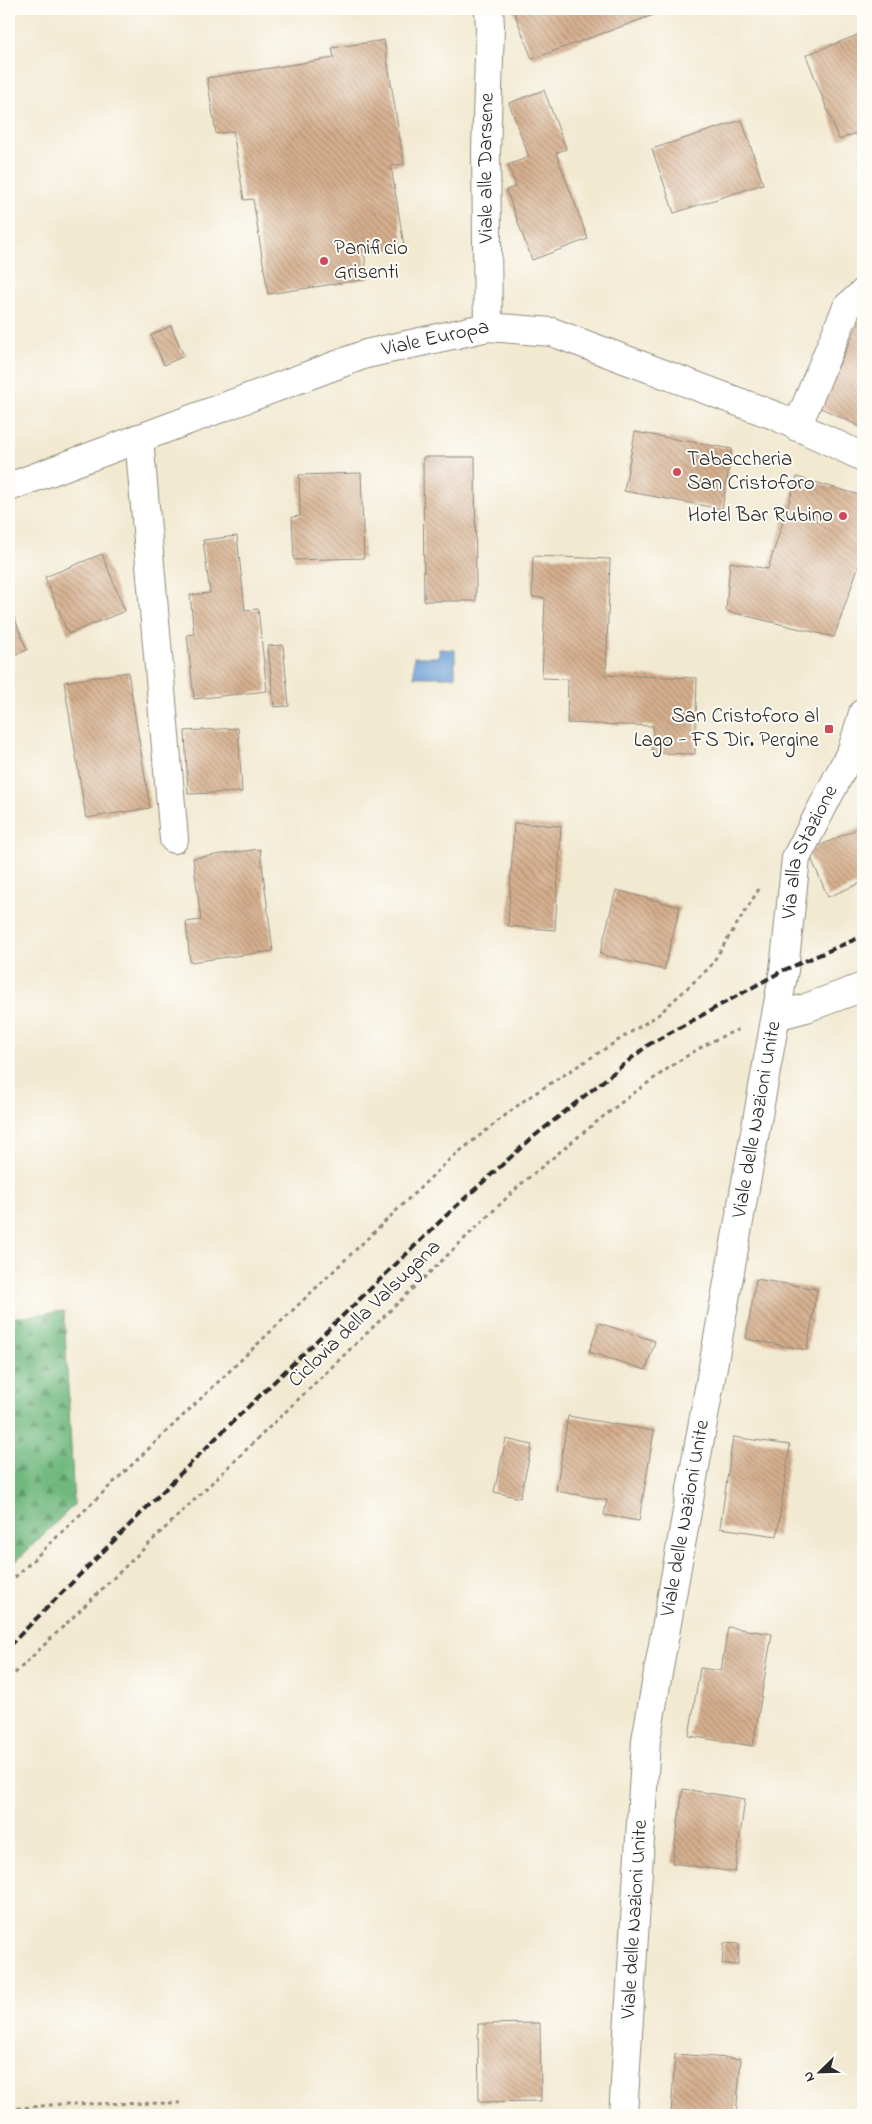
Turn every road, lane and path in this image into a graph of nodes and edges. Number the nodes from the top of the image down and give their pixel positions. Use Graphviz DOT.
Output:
graph roads {
  1 [pos="489,9"];
  2 [pos="863,293"];
  3 [pos="488,328"];
  4 [pos="797,427"];
  5 [pos="139,438"];
  6 [pos="863,457"];
  7 [pos="9,487"];
  8 [pos="863,713"];
  9 [pos="174,839"];
  10 [pos="796,858"];
  11 [pos="863,987"];
  12 [pos="776,1016"];
  13 [pos="9,1584"];
  14 [pos="9,1679"];
  15 [pos="180,2103"];
  16 [pos="9,2110"];
  17 [pos="622,2115"];
  1 -- 3 [label="street, Viale alle Darsene"];
  2 -- 4 [label="street"];
  3 -- 4 [label="street, Viale Europa"];
  3 -- 5 [label="street, Viale Europa"];
  4 -- 6 [label="street, Viale Europa"];
  5 -- 7 [label="street, Viale Europa"];
  5 -- 9 [label="street"];
  8 -- 10 [label="street, Via alla Stazione"];
  10 -- 12 [label="street, Via alla Stazione"];
  10 -- 13 [label="path"];
  11 -- 12 [label="street, Viale delle Nazioni Unite"];
  12 -- 14 [label="path, Ciclovia della Valsugana"];
  12 -- 17 [label="street, Viale delle Nazioni Unite"];
  15 -- 16 [label="path"];
}
